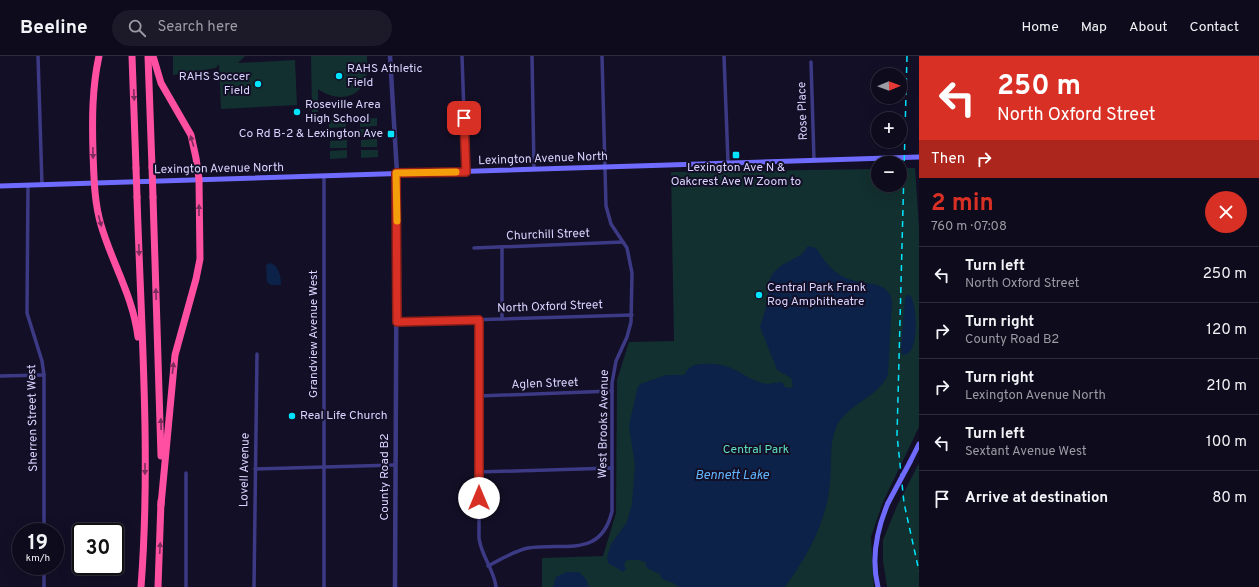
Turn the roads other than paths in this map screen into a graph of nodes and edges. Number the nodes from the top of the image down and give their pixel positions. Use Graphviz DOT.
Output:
graph roads {
  1 [pos="38,56"];
  2 [pos="99,56"];
  3 [pos="132,56"];
  4 [pos="148,56"];
  5 [pos="153,56"];
  6 [pos="390,56"];
  7 [pos="462,56"];
  8 [pos="532,56"];
  9 [pos="602,56"];
  10 [pos="724,56"];
  11 [pos="811,62"];
  12 [pos="919,157"];
  13 [pos="814,160"];
  14 [pos="728,162"];
  15 [pos="606,167"];
  16 [pos="534,169"];
  17 [pos="466,172"];
  18 [pos="396,173"];
  19 [pos="324,176"];
  20 [pos="199,179"];
  21 [pos="94,182"];
  22 [pos="28,185"];
  23 [pos="42,185"];
  24 [pos="0,186"];
  25 [pos="623,242"];
  26 [pos="502,247"];
  27 [pos="474,248"];
  28 [pos="632,315"];
  29 [pos="502,319"];
  30 [pos="479,320"];
  31 [pos="397,322"];
  32 [pos="257,354"];
  33 [pos="44,375"];
  34 [pos="0,376"];
  35 [pos="144,388"];
  36 [pos="612,391"];
  37 [pos="479,396"];
  38 [pos="919,444"];
  39 [pos="395,465"];
  40 [pos="324,466"];
  41 [pos="612,468"];
  42 [pos="254,469"];
  43 [pos="186,472"];
  44 [pos="479,472"];
  45 [pos="161,505"];
  46 [pos="44,523"];
  47 [pos="488,566"];
  48 [pos="44,575"];
  49 [pos="44,587"];
  50 [pos="141,587"];
  51 [pos="158,587"];
  52 [pos="186,587"];
  53 [pos="254,587"];
  54 [pos="324,587"];
  55 [pos="395,587"];
  56 [pos="496,587"];
  57 [pos="878,587"];
  1 -- 23 [label="street"];
  2 -- 21 [label="highway, one-way"];
  3 -- 35 [label="highway, one-way, bridge"];
  45 -- 4 [label="highway, one-way, bridge"];
  20 -- 5 [label="highway, one-way"];
  6 -- 18 [label="street, County Road B2"];
  7 -- 17 [label="street"];
  8 -- 16 [label="street"];
  9 -- 15 [label="street, West Brooks Avenue"];
  10 -- 14 [label="street"];
  11 -- 13 [label="street, Rose Place"];
  12 -- 13 [label="main road, Lexington Avenue North"];
  13 -- 14 [label="main road, Lexington Avenue North"];
  14 -- 15 [label="main road, Lexington Avenue North"];
  15 -- 16 [label="main road, Lexington Avenue North"];
  15 -- 25 [label="street, West Brooks Avenue"];
  16 -- 17 [label="main road, Lexington Avenue North"];
  17 -- 18 [label="main road, Lexington Avenue North"];
  18 -- 19 [label="main road, Lexington Avenue North"];
  18 -- 31 [label="street, County Road B2"];
  19 -- 20 [label="main road, Lexington Avenue North"];
  19 -- 40 [label="street, Grandview Avenue West"];
  20 -- 21 [label="main road, Lexington Avenue North"];
  45 -- 20 [label="highway, one-way"];
  21 -- 23 [label="main road, Lexington Avenue North"];
  21 -- 35 [label="highway, one-way"];
  22 -- 23 [label="main road, Lexington Avenue North"];
  22 -- 24 [label="main road, Lexington Avenue North"];
  22 -- 33 [label="street, Sherren Street West"];
  25 -- 26 [label="street, Churchill Street"];
  25 -- 28 [label="street, West Brooks Avenue"];
  26 -- 27 [label="street, Churchill Street"];
  26 -- 29 [label="street"];
  28 -- 29 [label="street, North Oxford Street"];
  28 -- 36 [label="street, West Brooks Avenue"];
  29 -- 30 [label="street, North Oxford Street"];
  30 -- 31 [label="street, North Oxford Street"];
  30 -- 37 [label="street"];
  31 -- 39 [label="street, County Road B2"];
  32 -- 42 [label="street, Lovell Avenue"];
  33 -- 34 [label="street"];
  33 -- 46 [label="street, Sherren Street West"];
  35 -- 50 [label="highway, one-way"];
  36 -- 37 [label="street, Aglen Street"];
  36 -- 41 [label="street, West Brooks Avenue"];
  37 -- 44 [label="street"];
  38 -- 57 [label="main road, bridge"];
  39 -- 40 [label="street"];
  39 -- 55 [label="street, County Road B2"];
  40 -- 42 [label="street"];
  40 -- 54 [label="street, Grandview Avenue West"];
  41 -- 44 [label="street"];
  41 -- 47 [label="street, West Brooks Avenue"];
  42 -- 53 [label="street, Lovell Avenue"];
  43 -- 52 [label="street"];
  44 -- 47 [label="street"];
  51 -- 45 [label="highway, one-way"];
  47 -- 56 [label="street"];
  48 -- 49 [label="street"];
}
